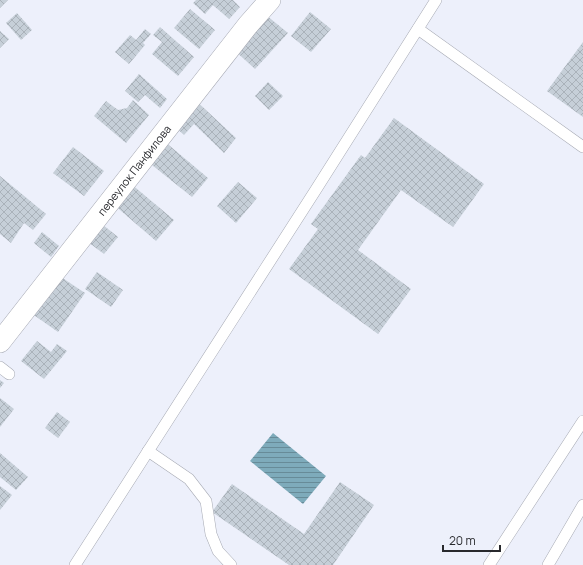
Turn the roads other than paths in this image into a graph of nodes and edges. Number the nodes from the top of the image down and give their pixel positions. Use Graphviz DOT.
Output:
graph roads {
  1 [pos="270,0"];
  2 [pos="436,0"];
  3 [pos="418,29"];
  4 [pos="583,147"];
  5 [pos="0,342"];
  6 [pos="0,367"];
  7 [pos="9,374"];
  8 [pos="583,421"];
  9 [pos="148,451"];
  10 [pos="583,504"];
  11 [pos="75,565"];
  12 [pos="231,565"];
  13 [pos="489,565"];
  14 [pos="548,565"];
  1 -- 5 [label="street, переулок Панфилова"];
  2 -- 3 [label="lane"];
  3 -- 4 [label="lane"];
  3 -- 9 [label="lane"];
  6 -- 7 [label="lane"];
  8 -- 13 [label="lane"];
  9 -- 11 [label="lane"];
  9 -- 12 [label="lane"];
  10 -- 14 [label="lane"];
}
